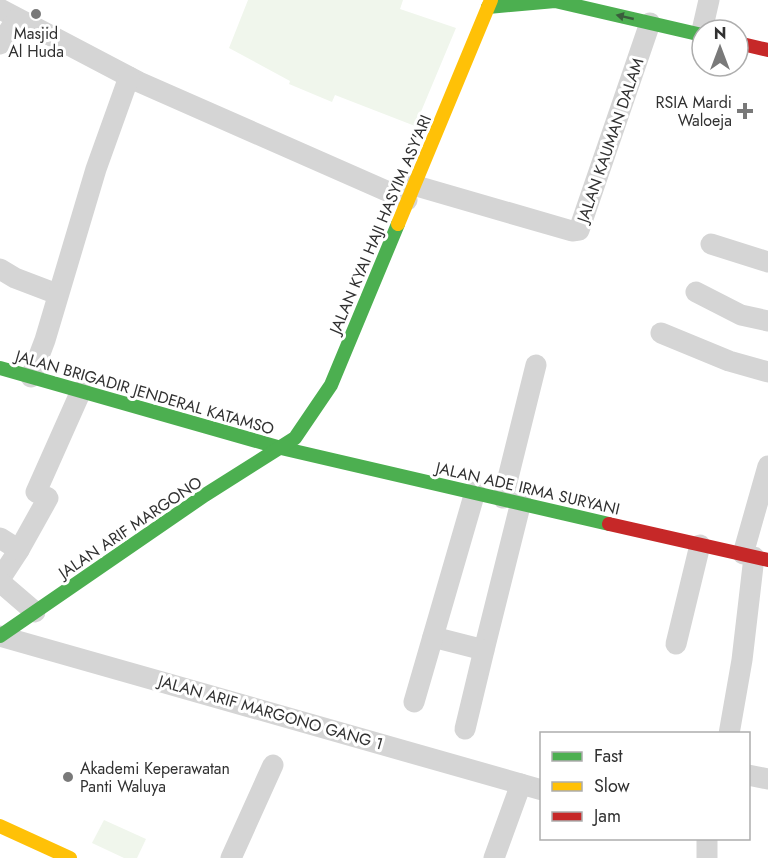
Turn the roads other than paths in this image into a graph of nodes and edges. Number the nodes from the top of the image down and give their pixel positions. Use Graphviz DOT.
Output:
graph roads {
  1 [pos="709,0"];
  2 [pos="554,1"];
  3 [pos="484,2"];
  4 [pos="8,14"];
  5 [pos="705,18"];
  6 [pos="650,23"];
  7 [pos="690,32"];
  8 [pos="0,44"];
  9 [pos="750,46"];
  10 [pos="768,50"];
  11 [pos="134,79"];
  12 [pos="410,192"];
  13 [pos="711,244"];
  14 [pos="768,262"];
  15 [pos="0,269"];
  16 [pos="696,292"];
  17 [pos="57,294"];
  18 [pos="768,321"];
  19 [pos="661,333"];
  20 [pos="536,365"];
  21 [pos="0,368"];
  22 [pos="768,372"];
  23 [pos="31,377"];
  24 [pos="331,385"];
  25 [pos="81,391"];
  26 [pos="328,416"];
  27 [pos="334,444"];
  28 [pos="281,448"];
  29 [pos="342,463"];
  30 [pos="768,465"];
  31 [pos="475,492"];
  32 [pos="512,500"];
  33 [pos="0,538"];
  34 [pos="700,544"];
  35 [pos="19,550"];
  36 [pos="755,557"];
  37 [pos="0,580"];
  38 [pos="35,612"];
  39 [pos="0,636"];
  40 [pos="432,637"];
  41 [pos="676,644"];
  42 [pos="484,650"];
  43 [pos="414,702"];
  44 [pos="465,729"];
  45 [pos="729,732"];
  46 [pos="273,765"];
  47 [pos="750,776"];
  48 [pos="768,779"];
  49 [pos="531,787"];
  50 [pos="0,826"];
  51 [pos="707,840"];
  52 [pos="70,858"];
  53 [pos="231,858"];
  54 [pos="494,858"];
  55 [pos="707,858"];
  1 -- 5 [label="street"];
  2 -- 3 [label="main road"];
  6 -- 2 [label="main road, one-way"];
  3 -- 12 [label="main road, JALAN KYAI HAJI HASYIM ASY'ARI"];
  4 -- 8 [label="street"];
  4 -- 11 [label="street"];
  6 -- 7 [label="main road"];
  6 -- 12 [label="street, JALAN KAUMAN DALAM"];
  9 -- 10 [label="main road"];
  11 -- 12 [label="street"];
  11 -- 17 [label="street"];
  12 -- 24 [label="main road, JALAN KYAI HAJI HASYIM ASY'ARI"];
  13 -- 14 [label="street"];
  15 -- 17 [label="street"];
  16 -- 18 [label="street"];
  17 -- 23 [label="street"];
  19 -- 22 [label="street"];
  20 -- 32 [label="street"];
  21 -- 23 [label="main road, JALAN BRIGADIR JENDERAL KATAMSO"];
  23 -- 25 [label="main road, JALAN BRIGADIR JENDERAL KATAMSO"];
  24 -- 26 [label="main road"];
  24 -- 28 [label="main road, JALAN KYAI HAJI HASYIM ASY'ARI"];
  25 -- 28 [label="main road, JALAN BRIGADIR JENDERAL KATAMSO"];
  25 -- 35 [label="street"];
  27 -- 29 [label="main road"];
  28 -- 29 [label="main road, JALAN ADE IRMA SURYANI"];
  28 -- 38 [label="main road, JALAN ARIF MARGONO"];
  29 -- 31 [label="main road, JALAN ADE IRMA SURYANI"];
  30 -- 36 [label="street"];
  31 -- 32 [label="main road, JALAN ADE IRMA SURYANI"];
  31 -- 40 [label="street"];
  32 -- 34 [label="main road, JALAN ADE IRMA SURYANI"];
  32 -- 42 [label="street"];
  33 -- 35 [label="street"];
  34 -- 36 [label="main road, JALAN ADE IRMA SURYANI"];
  34 -- 41 [label="street"];
  35 -- 37 [label="street"];
  36 -- 45 [label="street"];
  37 -- 38 [label="street"];
  38 -- 39 [label="main road, JALAN ARIF MARGONO"];
  39 -- 49 [label="street, JALAN ARIF MARGONO GANG 1"];
  40 -- 42 [label="street"];
  40 -- 43 [label="street"];
  42 -- 44 [label="street"];
  46 -- 53 [label="street"];
  47 -- 48 [label="street"];
  49 -- 54 [label="street"];
  50 -- 52 [label="main road"];
  51 -- 55 [label="street"];
}
